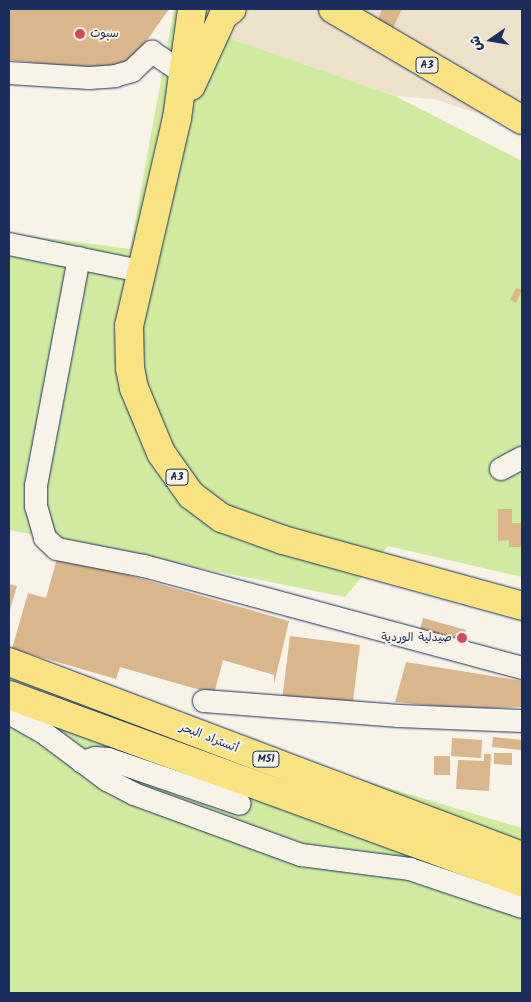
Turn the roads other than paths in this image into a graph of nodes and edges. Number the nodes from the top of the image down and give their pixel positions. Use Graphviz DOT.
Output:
graph roads {
  1 [pos="192,9"];
  2 [pos="232,9"];
  3 [pos="311,9"];
  4 [pos="333,9"];
  5 [pos="357,24"];
  6 [pos="9,73"];
  7 [pos="184,73"];
  8 [pos="177,118"];
  9 [pos="522,120"];
  10 [pos="9,244"];
  11 [pos="79,258"];
  12 [pos="140,271"];
  13 [pos="522,458"];
  14 [pos="501,470"];
  15 [pos="522,606"];
  16 [pos="9,662"];
  17 [pos="522,668"];
  18 [pos="9,695"];
  19 [pos="204,701"];
  20 [pos="9,713"];
  21 [pos="522,721"];
  22 [pos="82,762"];
  23 [pos="240,804"];
  24 [pos="522,856"];
  25 [pos="522,882"];
  26 [pos="522,907"];
  1 -- 7 [label="highway, A3"];
  2 -- 8 [label="highway"];
  3 -- 5 [label="highway"];
  4 -- 5 [label="highway, A3"];
  5 -- 9 [label="highway, A3"];
  6 -- 7 [label="street"];
  7 -- 8 [label="highway, A3"];
  8 -- 12 [label="highway, A3"];
  10 -- 11 [label="street"];
  11 -- 12 [label="street"];
  11 -- 17 [label="street"];
  12 -- 15 [label="highway, A3"];
  13 -- 14 [label="street"];
  16 -- 24 [label="highway, أتستراد البحر / M51"];
  18 -- 25 [label="highway, M51"];
  19 -- 21 [label="street"];
  20 -- 22 [label="street"];
  22 -- 23 [label="street"];
  22 -- 26 [label="street"];
}
